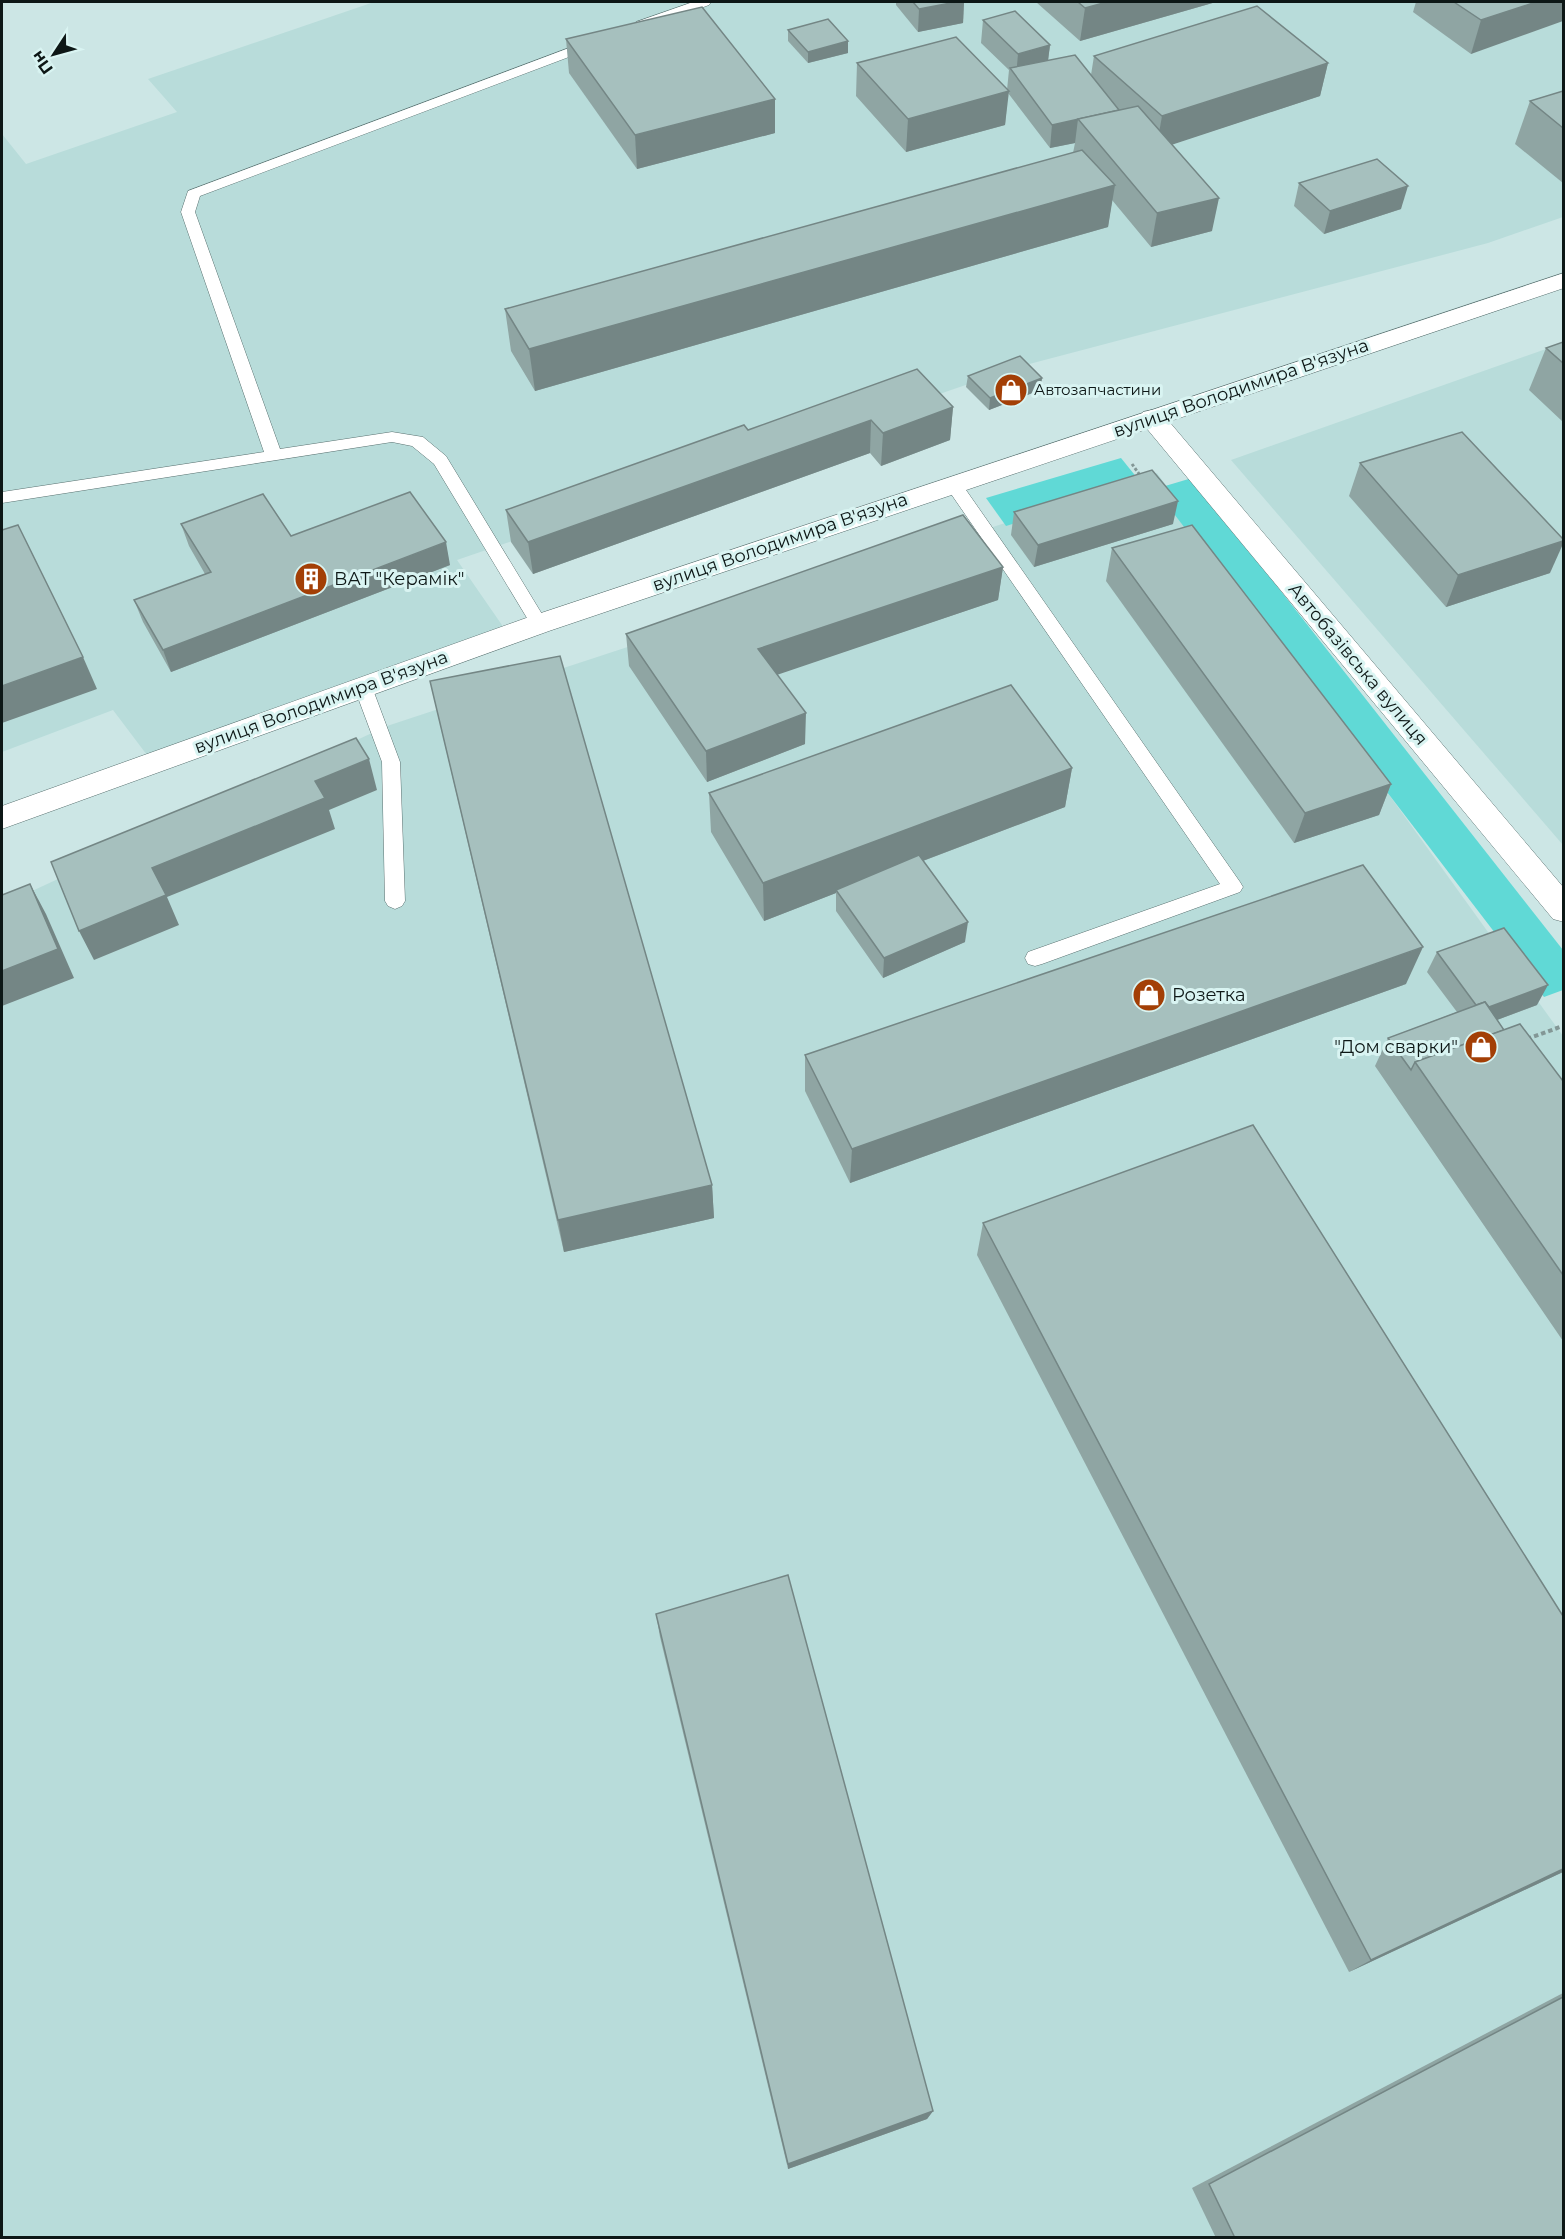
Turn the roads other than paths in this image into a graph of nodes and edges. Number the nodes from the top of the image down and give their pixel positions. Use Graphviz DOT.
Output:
graph roads {
  1 [pos="704,2"];
  2 [pos="625,31"];
  3 [pos="603,39"];
  4 [pos="1563,280"];
  5 [pos="1152,418"];
  6 [pos="274,456"];
  7 [pos="953,484"];
  8 [pos="2,498"];
  9 [pos="539,624"];
  10 [pos="363,687"];
  11 [pos="2,818"];
  12 [pos="395,901"];
  13 [pos="1563,910"];
  14 [pos="1035,958"];
  1 -- 2 [label="lane"];
  3 -- 6 [label="lane"];
  4 -- 5 [label="main road, вулиця Володимира В'язуна"];
  5 -- 7 [label="main road, вулиця Володимира В'язуна"];
  5 -- 13 [label="main road, Автобазівська вулиця"];
  6 -- 8 [label="lane"];
  6 -- 9 [label="lane"];
  7 -- 9 [label="main road, вулиця Володимира В'язуна"];
  7 -- 14 [label="lane"];
  9 -- 10 [label="main road, вулиця Володимира В'язуна"];
  10 -- 11 [label="main road, вулиця Володимира В'язуна"];
  10 -- 12 [label="lane"];
}
